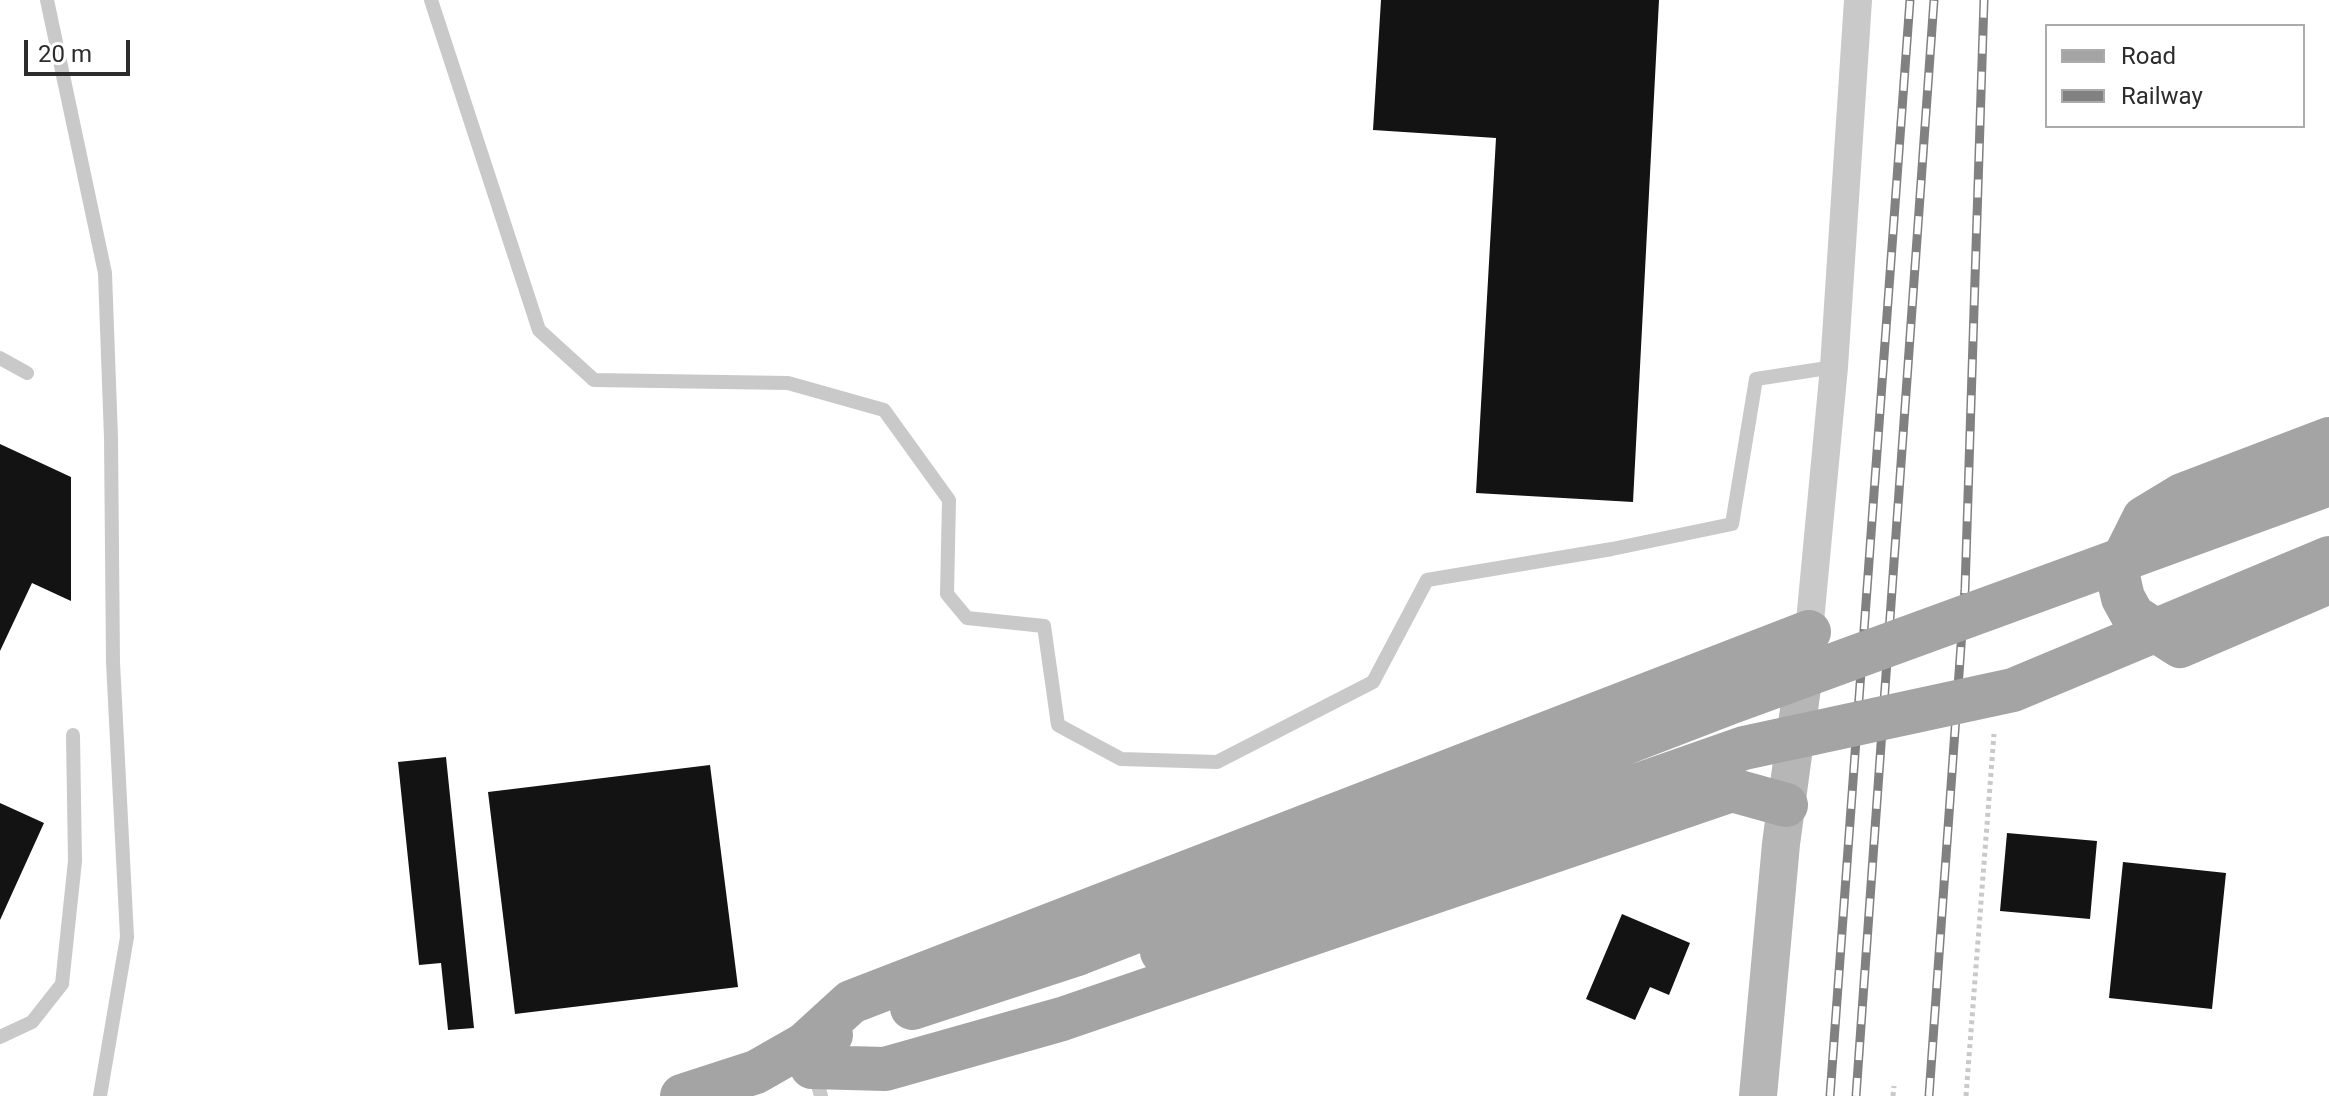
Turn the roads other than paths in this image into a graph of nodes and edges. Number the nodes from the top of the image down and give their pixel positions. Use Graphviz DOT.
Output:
graph roads {
  1 [pos="47,0"];
  2 [pos="431,0"];
  3 [pos="1858,0"];
  4 [pos="0,358"];
  5 [pos="1834,367"];
  6 [pos="27,373"];
  7 [pos="2329,439"];
  8 [pos="2329,484"];
  9 [pos="2329,558"];
  10 [pos="2329,582"];
  11 [pos="1809,632"];
  12 [pos="73,735"];
  13 [pos="1786,805"];
  14 [pos="1079,967"];
  15 [pos="0,1037"];
  16 [pos="813,1069"];
  17 [pos="100,1096"];
  18 [pos="682,1096"];
  19 [pos="1758,1096"];
  1 -- 17 [label="lane"];
  2 -- 5 [label="lane"];
  3 -- 5 [label="street"];
  4 -- 6 [label="lane"];
  5 -- 11 [label="street"];
  7 -- 10 [label="main road"];
  8 -- 14 [label="main road, bridge"];
  9 -- 14 [label="main road, bridge"];
  11 -- 13 [label="main road"];
  11 -- 16 [label="main road"];
  12 -- 15 [label="lane"];
  13 -- 16 [label="main road"];
  13 -- 19 [label="main road"];
  14 -- 16 [label="main road"];
  16 -- 18 [label="main road"];
}
